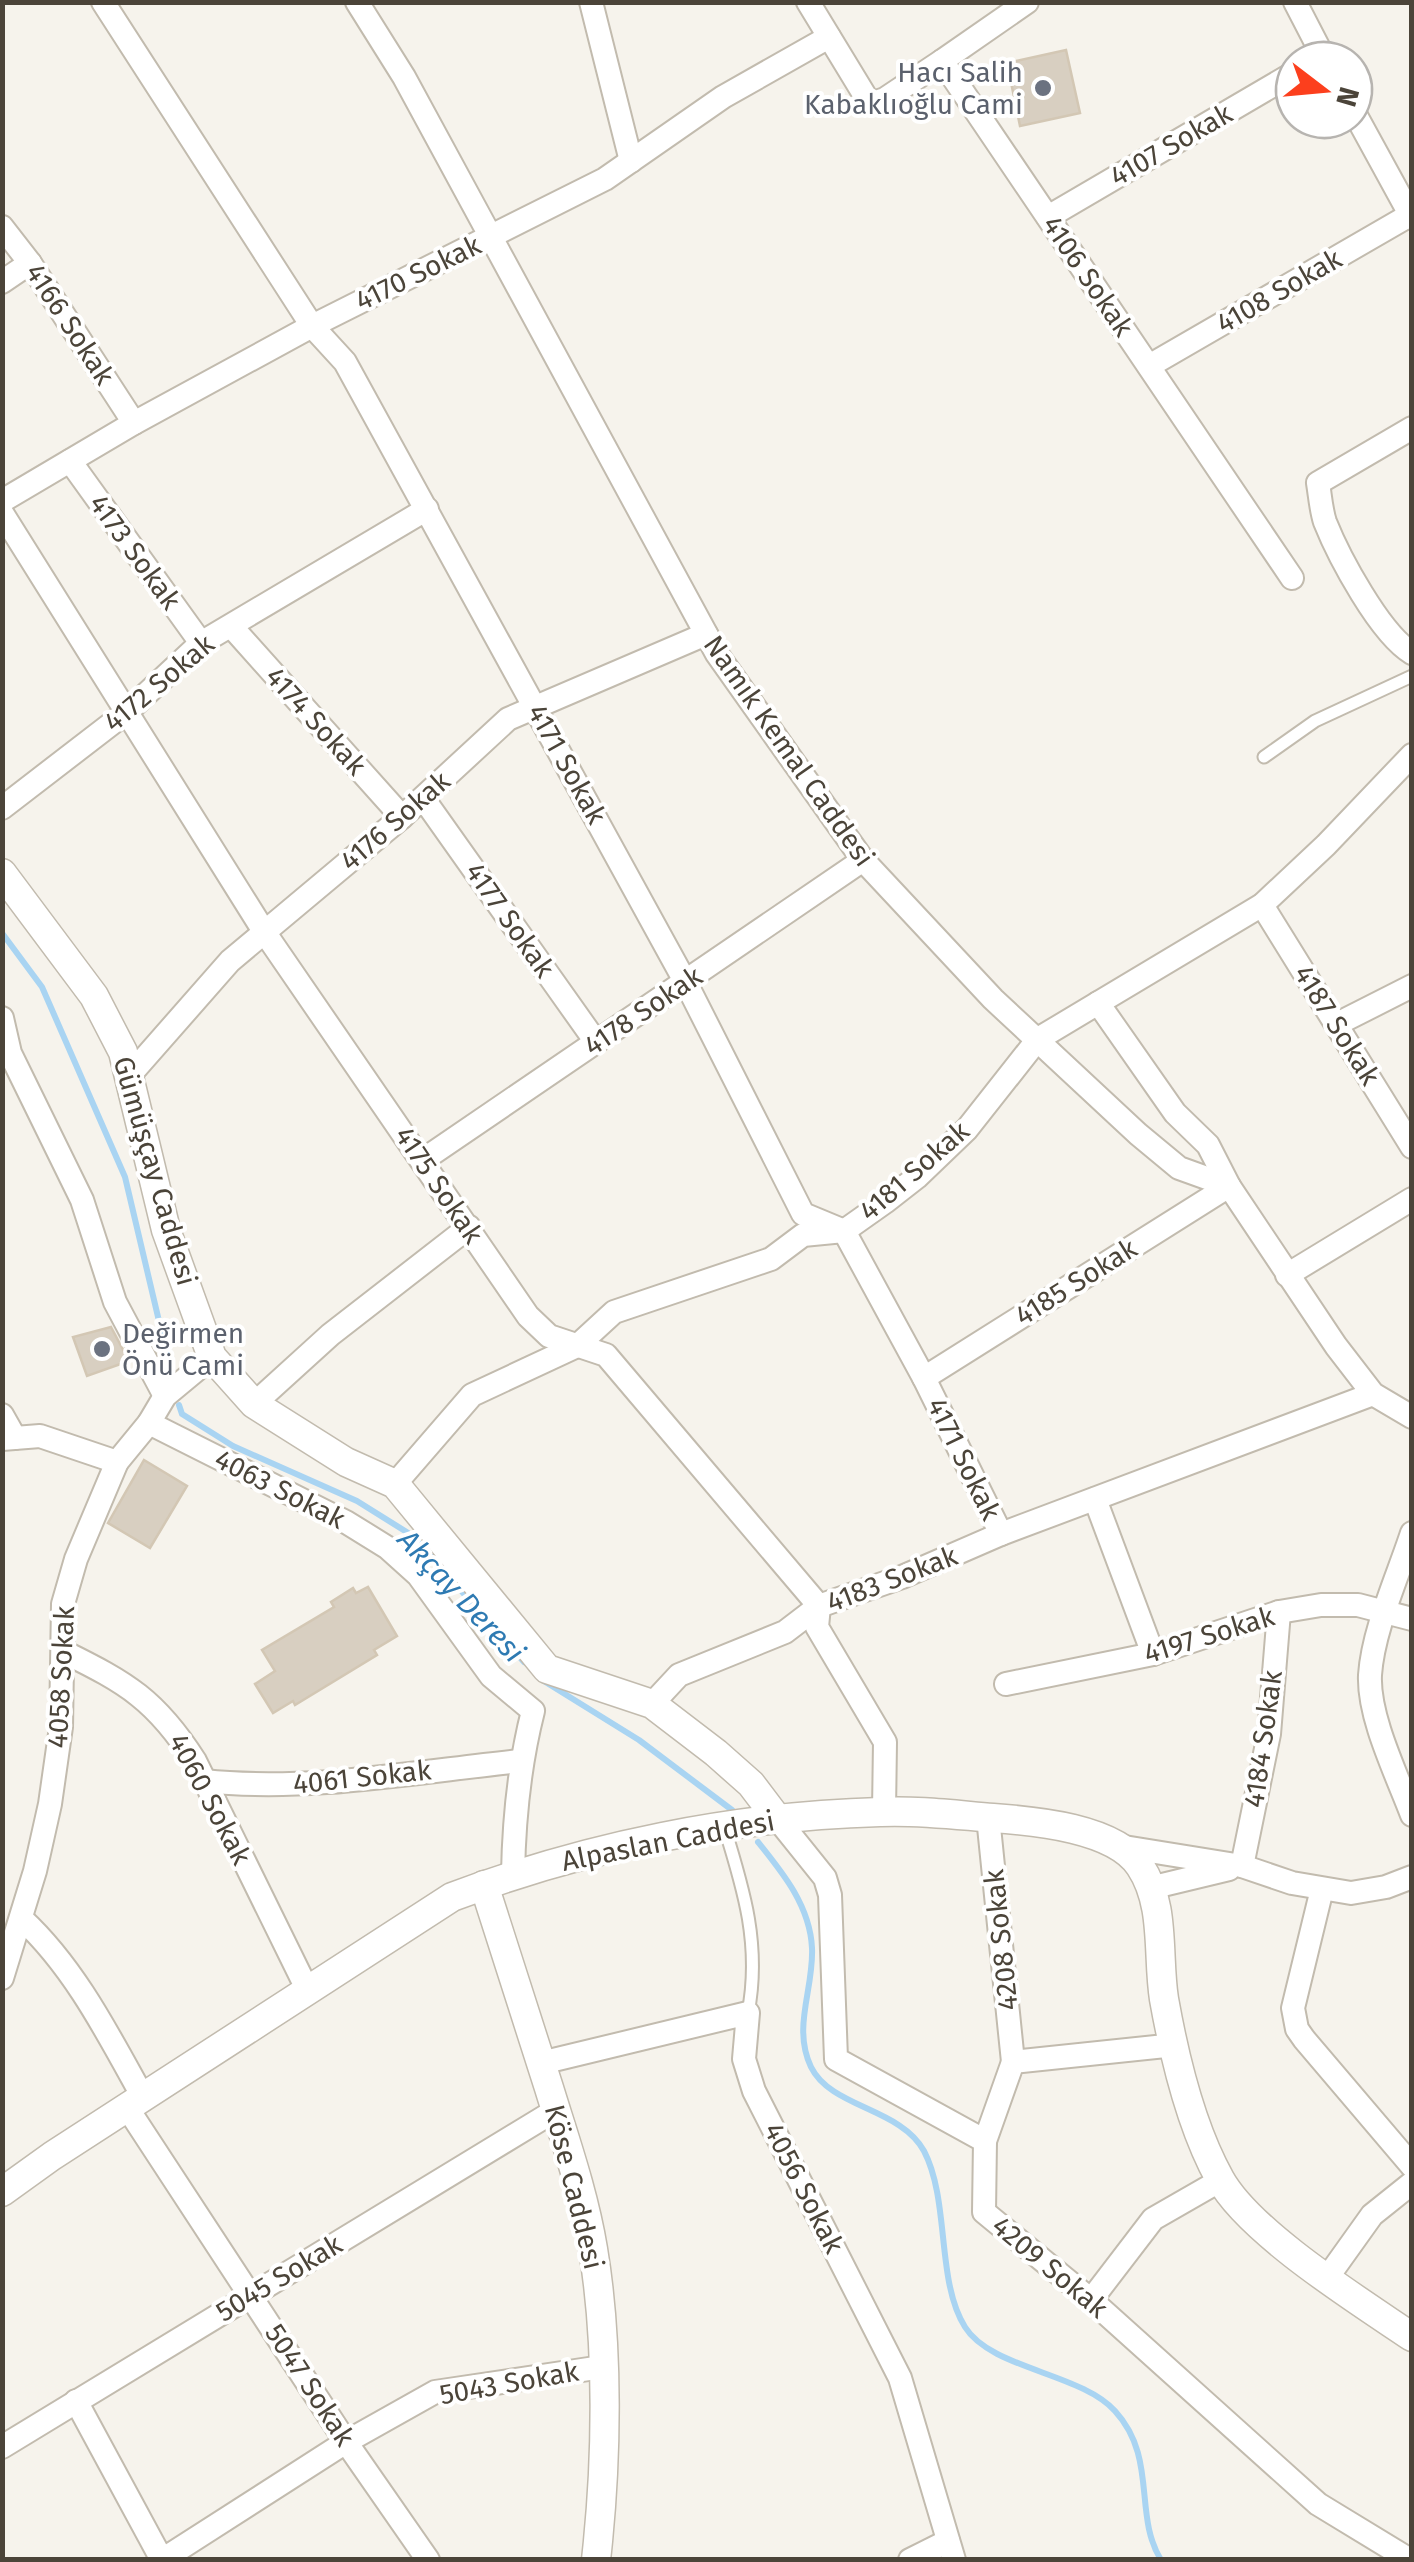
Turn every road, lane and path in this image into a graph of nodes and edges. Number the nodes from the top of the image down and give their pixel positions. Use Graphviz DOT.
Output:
graph roads {
  1 [pos="103,2"];
  2 [pos="357,2"];
  3 [pos="591,2"];
  4 [pos="808,2"];
  5 [pos="1295,2"];
  6 [pos="1013,6"];
  7 [pos="828,37"];
  8 [pos="1313,40"];
  9 [pos="942,61"];
  10 [pos="1274,85"];
  11 [pos="1369,140"];
  12 [pos="631,161"];
  13 [pos="1048,217"];
  14 [pos="1411,217"];
  15 [pos="2,227"];
  16 [pos="490,238"];
  17 [pos="30,263"];
  18 [pos="2,282"];
  19 [pos="312,326"];
  20 [pos="1148,366"];
  21 [pos="134,423"];
  22 [pos="1412,428"];
  23 [pos="70,461"];
  24 [pos="2,501"];
  25 [pos="427,510"];
  26 [pos="2,514"];
  27 [pos="1292,578"];
  28 [pos="231,626"];
  29 [pos="706,634"];
  30 [pos="201,643"];
  31 [pos="1412,653"];
  32 [pos="1412,676"];
  33 [pos="537,708"];
  34 [pos="128,711"];
  35 [pos="1412,755"];
  36 [pos="1264,757"];
  37 [pos="424,798"];
  38 [pos="2,808"];
  39 [pos="402,817"];
  40 [pos="862,860"];
  41 [pos="2,873"];
  42 [pos="1262,905"];
  43 [pos="265,932"];
  44 [pos="686,983"];
  45 [pos="1412,986"];
  46 [pos="1098,1004"];
  47 [pos="2,1018"];
  48 [pos="1338,1024"];
  49 [pos="1038,1039"];
  50 [pos="596,1042"];
  51 [pos="6,1054"];
  52 [pos="129,1076"];
  53 [pos="1412,1147"];
  54 [pos="423,1160"];
  55 [pos="1229,1186"];
  56 [pos="1412,1199"];
  57 [pos="469,1228"];
  58 [pos="844,1231"];
  59 [pos="1286,1274"];
  60 [pos="578,1346"];
  61 [pos="212,1357"];
  62 [pos="924,1378"];
  63 [pos="1373,1394"];
  64 [pos="165,1396"];
  65 [pos="254,1404"];
  66 [pos="2,1415"];
  67 [pos="1412,1418"];
  68 [pos="149,1423"];
  69 [pos="9,1438"];
  70 [pos="117,1462"];
  71 [pos="395,1484"];
  72 [pos="1095,1499"];
  73 [pos="1412,1533"];
  74 [pos="1002,1534"];
  75 [pos="820,1606"];
  76 [pos="1386,1611"];
  77 [pos="1279,1612"];
  78 [pos="1412,1619"];
  79 [pos="64,1652"];
  80 [pos="1153,1654"];
  81 [pos="1006,1684"];
  82 [pos="652,1704"];
  83 [pos="520,1761"];
  84 [pos="204,1781"];
  85 [pos="884,1811"];
  86 [pos="1412,1815"];
  87 [pos="988,1817"];
  88 [pos="776,1818"];
  89 [pos="724,1826"];
  90 [pos="1117,1846"];
  91 [pos="1242,1866"];
  92 [pos="513,1874"];
  93 [pos="1412,1877"];
  94 [pos="484,1885"];
  95 [pos="1150,1888"];
  96 [pos="1322,1890"];
  97 [pos="22,1918"];
  98 [pos="2,1978"];
  99 [pos="308,1991"];
  100 [pos="748,2013"];
  101 [pos="1175,2046"];
  102 [pos="1013,2062"];
  103 [pos="541,2063"];
  104 [pos="136,2104"];
  105 [pos="556,2110"];
  106 [pos="985,2141"];
  107 [pos="1412,2166"];
  108 [pos="1220,2180"];
  109 [pos="1412,2183"];
  110 [pos="2,2192"];
  111 [pos="1326,2278"];
  112 [pos="250,2294"];
  113 [pos="1091,2300"];
  114 [pos="1412,2336"];
  115 [pos="602,2366"];
  116 [pos="76,2401"];
  117 [pos="346,2442"];
  118 [pos="2,2447"];
  119 [pos="951,2550"];
  120 [pos="162,2560"];
  121 [pos="428,2560"];
  122 [pos="596,2560"];
  123 [pos="910,2560"];
  124 [pos="1410,2560"];
  1 -- 19 [label="street, 4171 Sokak"];
  2 -- 16 [label="street, Namık Kemal Caddesi"];
  3 -- 12 [label="street"];
  4 -- 7 [label="street"];
  5 -- 8 [label="street"];
  6 -- 9 [label="street"];
  7 -- 9 [label="street"];
  7 -- 12 [label="street, 4170 Sokak"];
  9 -- 13 [label="street, 4106 Sokak"];
  10 -- 13 [label="street, 4107 Sokak"];
  11 -- 14 [label="street"];
  12 -- 16 [label="street, 4170 Sokak"];
  13 -- 20 [label="street, 4106 Sokak"];
  14 -- 20 [label="street, 4108 Sokak"];
  15 -- 17 [label="street, 4166 Sokak"];
  16 -- 19 [label="street, 4170 Sokak"];
  16 -- 29 [label="street, Namık Kemal Caddesi"];
  17 -- 18 [label="street"];
  17 -- 21 [label="street, 4166 Sokak"];
  19 -- 21 [label="street, 4170 Sokak"];
  19 -- 25 [label="street, 4171 Sokak"];
  20 -- 27 [label="street, 4106 Sokak"];
  21 -- 23 [label="street, 4170 Sokak"];
  22 -- 31 [label="street"];
  23 -- 24 [label="street, 4170 Sokak"];
  23 -- 30 [label="street, 4173 Sokak"];
  25 -- 28 [label="street, 4172 Sokak"];
  25 -- 33 [label="street, 4171 Sokak"];
  26 -- 34 [label="street, 4175 Sokak"];
  28 -- 30 [label="street, 4172 Sokak"];
  28 -- 39 [label="street, 4174 Sokak"];
  29 -- 33 [label="street, 4176 Sokak"];
  29 -- 40 [label="street, Namık Kemal Caddesi"];
  30 -- 34 [label="street, 4172 Sokak"];
  32 -- 36 [label="lane"];
  33 -- 37 [label="street, 4176 Sokak"];
  33 -- 44 [label="street, 4171 Sokak"];
  34 -- 38 [label="street, 4172 Sokak"];
  34 -- 43 [label="street, 4175 Sokak"];
  35 -- 42 [label="street, 4181 Sokak"];
  37 -- 39 [label="street, 4176 Sokak"];
  37 -- 50 [label="street, 4177 Sokak"];
  39 -- 43 [label="street, 4176 Sokak"];
  40 -- 44 [label="street, 4178 Sokak"];
  40 -- 49 [label="street, Namık Kemal Caddesi"];
  41 -- 52 [label="street, Gümüşçay Caddesi"];
  42 -- 46 [label="street, 4181 Sokak"];
  42 -- 48 [label="street, 4187 Sokak"];
  43 -- 52 [label="street, 4176 Sokak"];
  43 -- 54 [label="street, 4175 Sokak"];
  44 -- 50 [label="street, 4178 Sokak"];
  44 -- 58 [label="street, 4171 Sokak"];
  45 -- 48 [label="street"];
  46 -- 49 [label="street, 4181 Sokak"];
  46 -- 55 [label="street"];
  47 -- 51 [label="street"];
  48 -- 53 [label="street, 4187 Sokak"];
  49 -- 55 [label="street, Namık Kemal Caddesi"];
  49 -- 58 [label="street, 4181 Sokak"];
  50 -- 54 [label="street, 4178 Sokak"];
  51 -- 64 [label="street"];
  52 -- 61 [label="street, Gümüşçay Caddesi"];
  54 -- 57 [label="street, 4175 Sokak"];
  55 -- 59 [label="street"];
  55 -- 62 [label="street, 4185 Sokak"];
  56 -- 59 [label="street"];
  57 -- 60 [label="street, 4175 Sokak"];
  57 -- 65 [label="street"];
  58 -- 60 [label="street, 4181 Sokak"];
  58 -- 62 [label="street, 4171 Sokak"];
  59 -- 63 [label="street"];
  60 -- 71 [label="street, 4181 Sokak"];
  60 -- 75 [label="street, 4175 Sokak"];
  61 -- 64 [label="street, 4058 Sokak"];
  61 -- 65 [label="street, Gümüşçay Caddesi"];
  62 -- 74 [label="street, 4171 Sokak"];
  63 -- 67 [label="street"];
  63 -- 72 [label="street, 4183 Sokak"];
  64 -- 68 [label="street, 4058 Sokak"];
  65 -- 71 [label="street, Gümüşçay Caddesi"];
  66 -- 69 [label="street"];
  68 -- 70 [label="street, 4058 Sokak"];
  68 -- 83 [label="street, 4063 Sokak"];
  69 -- 70 [label="street"];
  70 -- 79 [label="street, 4058 Sokak"];
  71 -- 82 [label="street, Gümüşçay Caddesi"];
  72 -- 74 [label="street, 4183 Sokak"];
  72 -- 80 [label="street"];
  73 -- 76 [label="street"];
  74 -- 75 [label="street, 4183 Sokak"];
  75 -- 82 [label="street, 4183 Sokak"];
  75 -- 85 [label="street, 4175 Sokak"];
  76 -- 77 [label="street, 4197 Sokak"];
  76 -- 78 [label="street, 4197 Sokak"];
  76 -- 86 [label="street"];
  77 -- 80 [label="street, 4197 Sokak"];
  77 -- 91 [label="street, 4184 Sokak"];
  79 -- 84 [label="street, 4060 Sokak"];
  79 -- 97 [label="street, 4058 Sokak"];
  80 -- 81 [label="street, 4197 Sokak"];
  82 -- 88 [label="street, Gümüşçay Caddesi"];
  83 -- 84 [label="street, 4061 Sokak"];
  83 -- 92 [label="street, 4063 Sokak"];
  84 -- 99 [label="street, 4060 Sokak"];
  85 -- 87 [label="street, Alpaslan Caddesi"];
  85 -- 88 [label="street, Alpaslan Caddesi"];
  87 -- 90 [label="street, Alpaslan Caddesi"];
  87 -- 102 [label="street, 4208 Sokak"];
  88 -- 89 [label="street, Alpaslan Caddesi"];
  88 -- 106 [label="street"];
  89 -- 92 [label="street, Alpaslan Caddesi"];
  89 -- 100 [label="lane"];
  90 -- 91 [label="street"];
  90 -- 95 [label="street"];
  91 -- 95 [label="street"];
  91 -- 96 [label="street"];
  92 -- 94 [label="street, Alpaslan Caddesi"];
  93 -- 96 [label="street"];
  94 -- 99 [label="street, Alpaslan Caddesi"];
  94 -- 103 [label="street, Köse Caddesi"];
  95 -- 101 [label="street"];
  96 -- 107 [label="street"];
  97 -- 98 [label="street, 4058 Sokak"];
  97 -- 104 [label="street, 5047 Sokak"];
  99 -- 104 [label="street, Alpaslan Caddesi"];
  100 -- 103 [label="street"];
  100 -- 119 [label="street, 4056 Sokak"];
  101 -- 102 [label="street"];
  101 -- 108 [label="street"];
  102 -- 106 [label="street"];
  103 -- 105 [label="street, Köse Caddesi"];
  104 -- 110 [label="street, Alpaslan Caddesi"];
  104 -- 112 [label="street, 5047 Sokak"];
  105 -- 112 [label="street, 5045 Sokak"];
  105 -- 115 [label="street, Köse Caddesi"];
  106 -- 113 [label="street, 4209 Sokak"];
  108 -- 111 [label="street"];
  108 -- 113 [label="street"];
  109 -- 111 [label="street"];
  111 -- 114 [label="street"];
  112 -- 116 [label="street, 5045 Sokak"];
  112 -- 117 [label="street, 5047 Sokak"];
  113 -- 124 [label="street, 4209 Sokak"];
  115 -- 117 [label="street, 5043 Sokak"];
  115 -- 122 [label="street, Köse Caddesi"];
  116 -- 118 [label="street, 5045 Sokak"];
  116 -- 120 [label="street"];
  117 -- 120 [label="street, 5043 Sokak"];
  117 -- 121 [label="street, 5047 Sokak"];
  119 -- 123 [label="street"];
}
